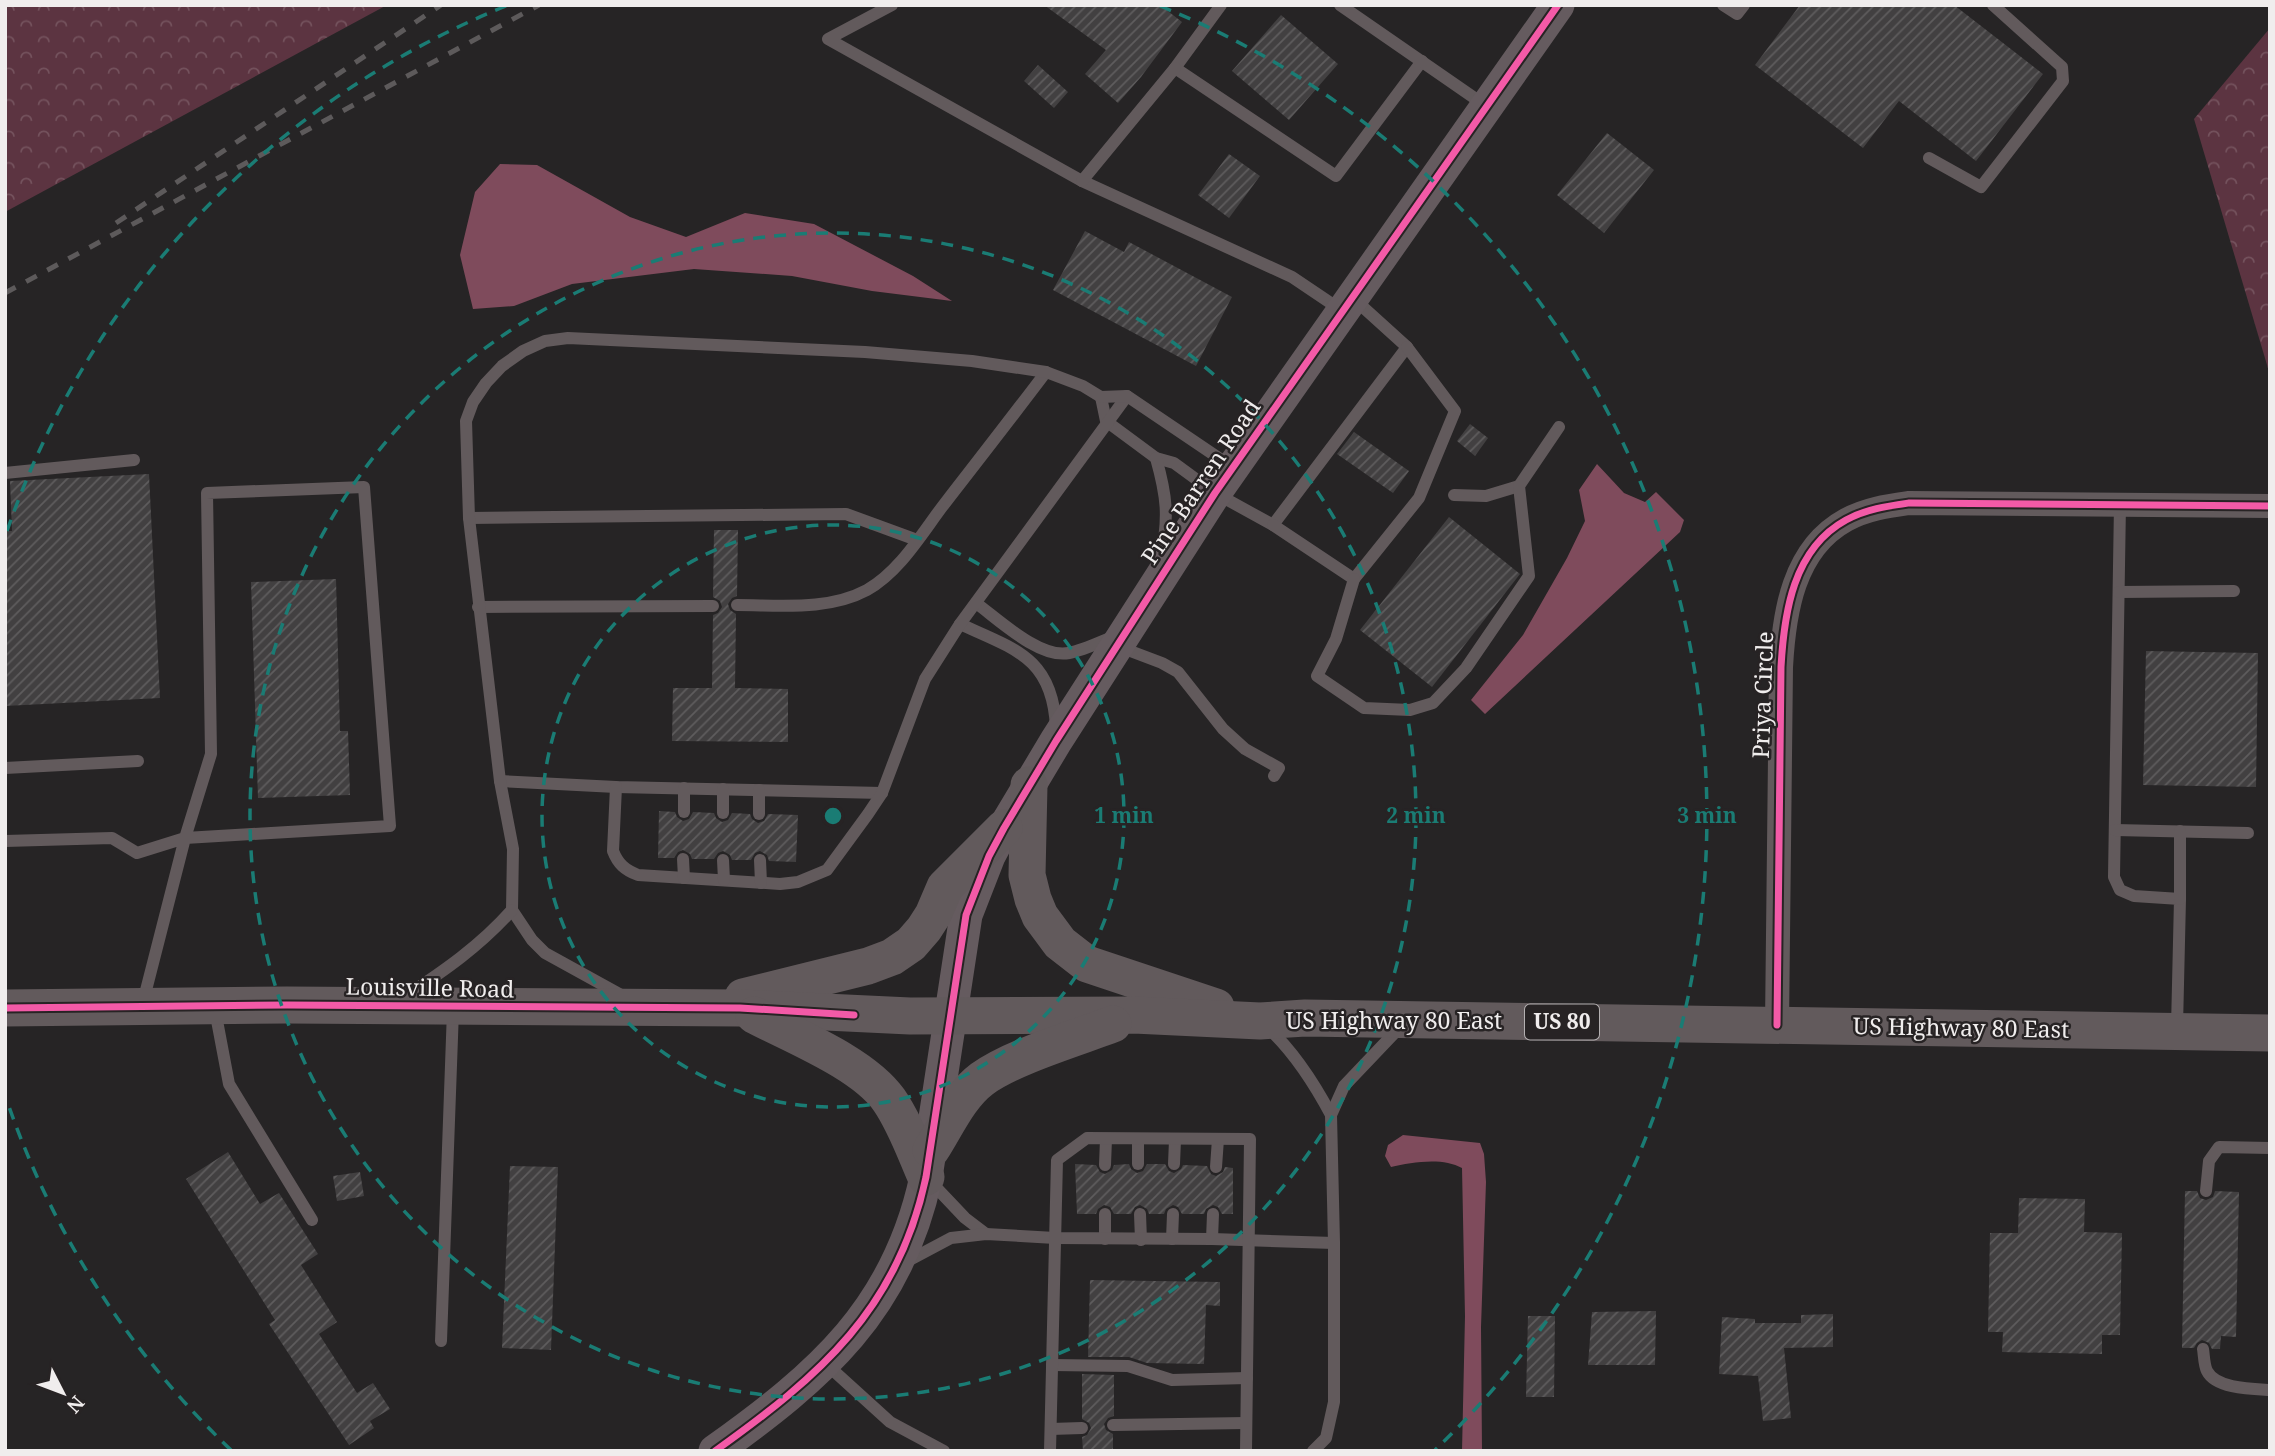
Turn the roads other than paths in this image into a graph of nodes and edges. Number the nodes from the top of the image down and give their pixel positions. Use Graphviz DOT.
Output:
graph roads {
  1 [pos="892,5"];
  2 [pos="1222,5"];
  3 [pos="1340,5"];
  4 [pos="1558,5"];
  5 [pos="1723,5"];
  6 [pos="1744,5"];
  7 [pos="1993,5"];
  8 [pos="1422,61"];
  9 [pos="1175,68"];
  10 [pos="1486,106"];
  11 [pos="1929,158"];
  12 [pos="1082,181"];
  13 [pos="1347,303"];
  14 [pos="1407,346"];
  15 [pos="1046,372"];
  16 [pos="1126,396"];
  17 [pos="1101,397"];
  18 [pos="1106,421"];
  19 [pos="1559,427"];
  20 [pos="1156,458"];
  21 [pos="134,460"];
  22 [pos="5,473"];
  23 [pos="1224,480"];
  24 [pos="1519,486"];
  25 [pos="1454,495"];
  26 [pos="2120,504"];
  27 [pos="2270,506"];
  28 [pos="469,518"];
  29 [pos="1273,525"];
  30 [pos="917,540"];
  31 [pos="1354,579"];
  32 [pos="1154,589"];
  33 [pos="2234,591"];
  34 [pos="2119,592"];
  35 [pos="976,603"];
  36 [pos="713,606"];
  37 [pos="737,606"];
  38 [pos="478,607"];
  39 [pos="960,624"];
  40 [pos="1121,639"];
  41 [pos="1056,741"];
  42 [pos="138,761"];
  43 [pos="5,768"];
  44 [pos="1274,776"];
  45 [pos="500,782"];
  46 [pos="1029,785"];
  47 [pos="615,787"];
  48 [pos="684,788"];
  49 [pos="723,789"];
  50 [pos="759,790"];
  51 [pos="882,793"];
  52 [pos="684,812"];
  53 [pos="723,813"];
  54 [pos="759,814"];
  55 [pos="1004,828"];
  56 [pos="2115,830"];
  57 [pos="2180,831"];
  58 [pos="2248,832"];
  59 [pos="185,838"];
  60 [pos="5,841"];
  61 [pos="683,859"];
  62 [pos="723,860"];
  63 [pos="760,860"];
  64 [pos="684,878"];
  65 [pos="724,880"];
  66 [pos="761,883"];
  67 [pos="2180,899"];
  68 [pos="512,910"];
  69 [pos="142,1006"];
  70 [pos="214,1006"];
  71 [pos="388,1007"];
  72 [pos="5,1008"];
  73 [pos="453,1008"];
  74 [pos="648,1009"];
  75 [pos="698,1009"];
  76 [pos="740,1009"];
  77 [pos="854,1015"];
  78 [pos="1134,1015"];
  79 [pos="951,1016"];
  80 [pos="1407,1020"];
  81 [pos="1260,1021"];
  82 [pos="1777,1025"];
  83 [pos="2177,1032"];
  84 [pos="2270,1033"];
  85 [pos="1331,1115"];
  86 [pos="1106,1139"];
  87 [pos="1217,1139"];
  88 [pos="1138,1140"];
  89 [pos="1175,1140"];
  90 [pos="2270,1148"];
  91 [pos="929,1164"];
  92 [pos="1105,1164"];
  93 [pos="1138,1164"];
  94 [pos="1174,1164"];
  95 [pos="1216,1167"];
  96 [pos="2206,1191"];
  97 [pos="1105,1214"];
  98 [pos="1140,1214"];
  99 [pos="1173,1214"];
  100 [pos="1213,1214"];
  101 [pos="312,1220"];
  102 [pos="986,1234"];
  103 [pos="1055,1238"];
  104 [pos="1213,1238"];
  105 [pos="1104,1239"];
  106 [pos="1172,1239"];
  107 [pos="1141,1240"];
  108 [pos="1249,1240"];
  109 [pos="1334,1243"];
  110 [pos="898,1266"];
  111 [pos="441,1342"];
  112 [pos="2203,1349"];
  113 [pos="824,1363"];
  114 [pos="1052,1365"];
  115 [pos="1247,1378"];
  116 [pos="2270,1391"];
  117 [pos="1246,1423"];
  118 [pos="1114,1425"];
  119 [pos="1082,1428"];
  120 [pos="1051,1429"];
  121 [pos="715,1451"];
  122 [pos="944,1451"];
  123 [pos="1050,1451"];
  124 [pos="1246,1451"];
  125 [pos="1313,1451"];
  1 -- 12 [label="lane"];
  2 -- 9 [label="lane"];
  3 -- 8 [label="lane"];
  4 -- 10 [label="main road, Pine Barren Road"];
  5 -- 6 [label="lane"];
  7 -- 11 [label="lane"];
  8 -- 9 [label="lane"];
  8 -- 10 [label="lane"];
  9 -- 12 [label="lane"];
  10 -- 13 [label="main road, Pine Barren Road"];
  12 -- 13 [label="lane"];
  13 -- 14 [label="lane"];
  13 -- 23 [label="main road, Pine Barren Road"];
  14 -- 29 [label="lane"];
  14 -- 31 [label="lane"];
  15 -- 17 [label="lane"];
  15 -- 28 [label="lane"];
  15 -- 30 [label="lane"];
  16 -- 17 [label="lane"];
  16 -- 18 [label="lane"];
  16 -- 23 [label="lane"];
  17 -- 18 [label="lane"];
  18 -- 20 [label="lane"];
  18 -- 35 [label="lane"];
  19 -- 24 [label="lane"];
  20 -- 23 [label="lane"];
  20 -- 32 [label="lane"];
  21 -- 22 [label="lane"];
  23 -- 29 [label="lane"];
  23 -- 32 [label="main road, Pine Barren Road"];
  24 -- 25 [label="lane"];
  24 -- 31 [label="lane"];
  26 -- 27 [label="street, Priya Circle"];
  26 -- 34 [label="lane"];
  26 -- 82 [label="street, Priya Circle"];
  28 -- 30 [label="lane"];
  28 -- 38 [label="lane"];
  29 -- 31 [label="lane"];
  30 -- 37 [label="lane"];
  32 -- 40 [label="main road, Pine Barren Road"];
  33 -- 34 [label="lane"];
  34 -- 56 [label="lane"];
  35 -- 39 [label="lane"];
  35 -- 40 [label="lane"];
  36 -- 38 [label="lane"];
  38 -- 45 [label="lane"];
  39 -- 41 [label="lane"];
  39 -- 51 [label="lane"];
  40 -- 41 [label="main road, Pine Barren Road"];
  40 -- 44 [label="lane"];
  41 -- 46 [label="main road, Pine Barren Road"];
  42 -- 43 [label="lane"];
  45 -- 47 [label="lane"];
  45 -- 68 [label="lane"];
  46 -- 55 [label="main road, Pine Barren Road"];
  46 -- 81 [label="main road"];
  47 -- 48 [label="lane"];
  47 -- 64 [label="lane"];
  48 -- 49 [label="lane"];
  48 -- 52 [label="lane"];
  49 -- 50 [label="lane"];
  49 -- 53 [label="lane"];
  50 -- 51 [label="lane"];
  50 -- 54 [label="lane"];
  51 -- 66 [label="lane"];
  55 -- 75 [label="main road"];
  55 -- 79 [label="main road, Pine Barren Road"];
  56 -- 57 [label="lane"];
  56 -- 67 [label="lane"];
  57 -- 58 [label="lane"];
  57 -- 67 [label="lane"];
  59 -- 59 [label="lane"];
  59 -- 60 [label="lane"];
  59 -- 69 [label="lane"];
  61 -- 64 [label="lane"];
  62 -- 65 [label="lane"];
  63 -- 66 [label="lane"];
  64 -- 65 [label="lane"];
  65 -- 66 [label="lane"];
  67 -- 83 [label="lane"];
  68 -- 71 [label="lane"];
  68 -- 74 [label="lane"];
  69 -- 70 [label="main road, Louisville Road / US 80"];
  69 -- 72 [label="main road, Louisville Road / US 80"];
  70 -- 71 [label="main road, Louisville Road / US 80"];
  70 -- 101 [label="lane"];
  71 -- 73 [label="main road, Louisville Road / US 80"];
  73 -- 74 [label="main road, Louisville Road / US 80"];
  73 -- 111 [label="lane"];
  74 -- 75 [label="main road, Louisville Road / US 80"];
  75 -- 76 [label="main road, Louisville Road / US 80"];
  76 -- 77 [label="main road, Louisville Road / US 80"];
  76 -- 91 [label="main road"];
  77 -- 79 [label="main road, US Highway 80 East / US 80"];
  78 -- 79 [label="main road, US Highway 80 East / US 80"];
  78 -- 81 [label="main road, US Highway 80 East / US 80"];
  78 -- 91 [label="main road"];
  79 -- 91 [label="main road, Pine Barren Road"];
  80 -- 81 [label="main road, US Highway 80 East / US 80"];
  80 -- 82 [label="main road, US Highway 80 East / US 80"];
  80 -- 85 [label="lane"];
  81 -- 85 [label="lane"];
  82 -- 83 [label="main road, US Highway 80 East / US 80"];
  83 -- 84 [label="main road, US Highway 80 East / US 80"];
  85 -- 109 [label="lane"];
  86 -- 88 [label="lane"];
  86 -- 92 [label="lane"];
  86 -- 103 [label="lane"];
  87 -- 89 [label="lane"];
  87 -- 95 [label="lane"];
  87 -- 108 [label="lane"];
  88 -- 89 [label="lane"];
  88 -- 93 [label="lane"];
  89 -- 94 [label="lane"];
  90 -- 96 [label="lane"];
  91 -- 102 [label="lane"];
  91 -- 110 [label="main road, Pine Barren Road"];
  97 -- 105 [label="lane"];
  98 -- 107 [label="lane"];
  99 -- 106 [label="lane"];
  100 -- 104 [label="lane"];
  102 -- 103 [label="lane"];
  102 -- 110 [label="lane"];
  103 -- 105 [label="lane"];
  103 -- 114 [label="lane"];
  104 -- 106 [label="lane"];
  104 -- 108 [label="lane"];
  105 -- 107 [label="lane"];
  106 -- 107 [label="lane"];
  108 -- 109 [label="lane"];
  108 -- 115 [label="lane"];
  109 -- 125 [label="lane"];
  110 -- 113 [label="main road, Pine Barren Road"];
  112 -- 116 [label="lane"];
  113 -- 121 [label="main road, Pine Barren Road"];
  113 -- 122 [label="lane"];
  114 -- 115 [label="lane"];
  114 -- 120 [label="lane"];
  115 -- 117 [label="lane"];
  117 -- 118 [label="lane"];
  117 -- 124 [label="lane"];
  119 -- 120 [label="lane"];
  120 -- 123 [label="lane"];
}
